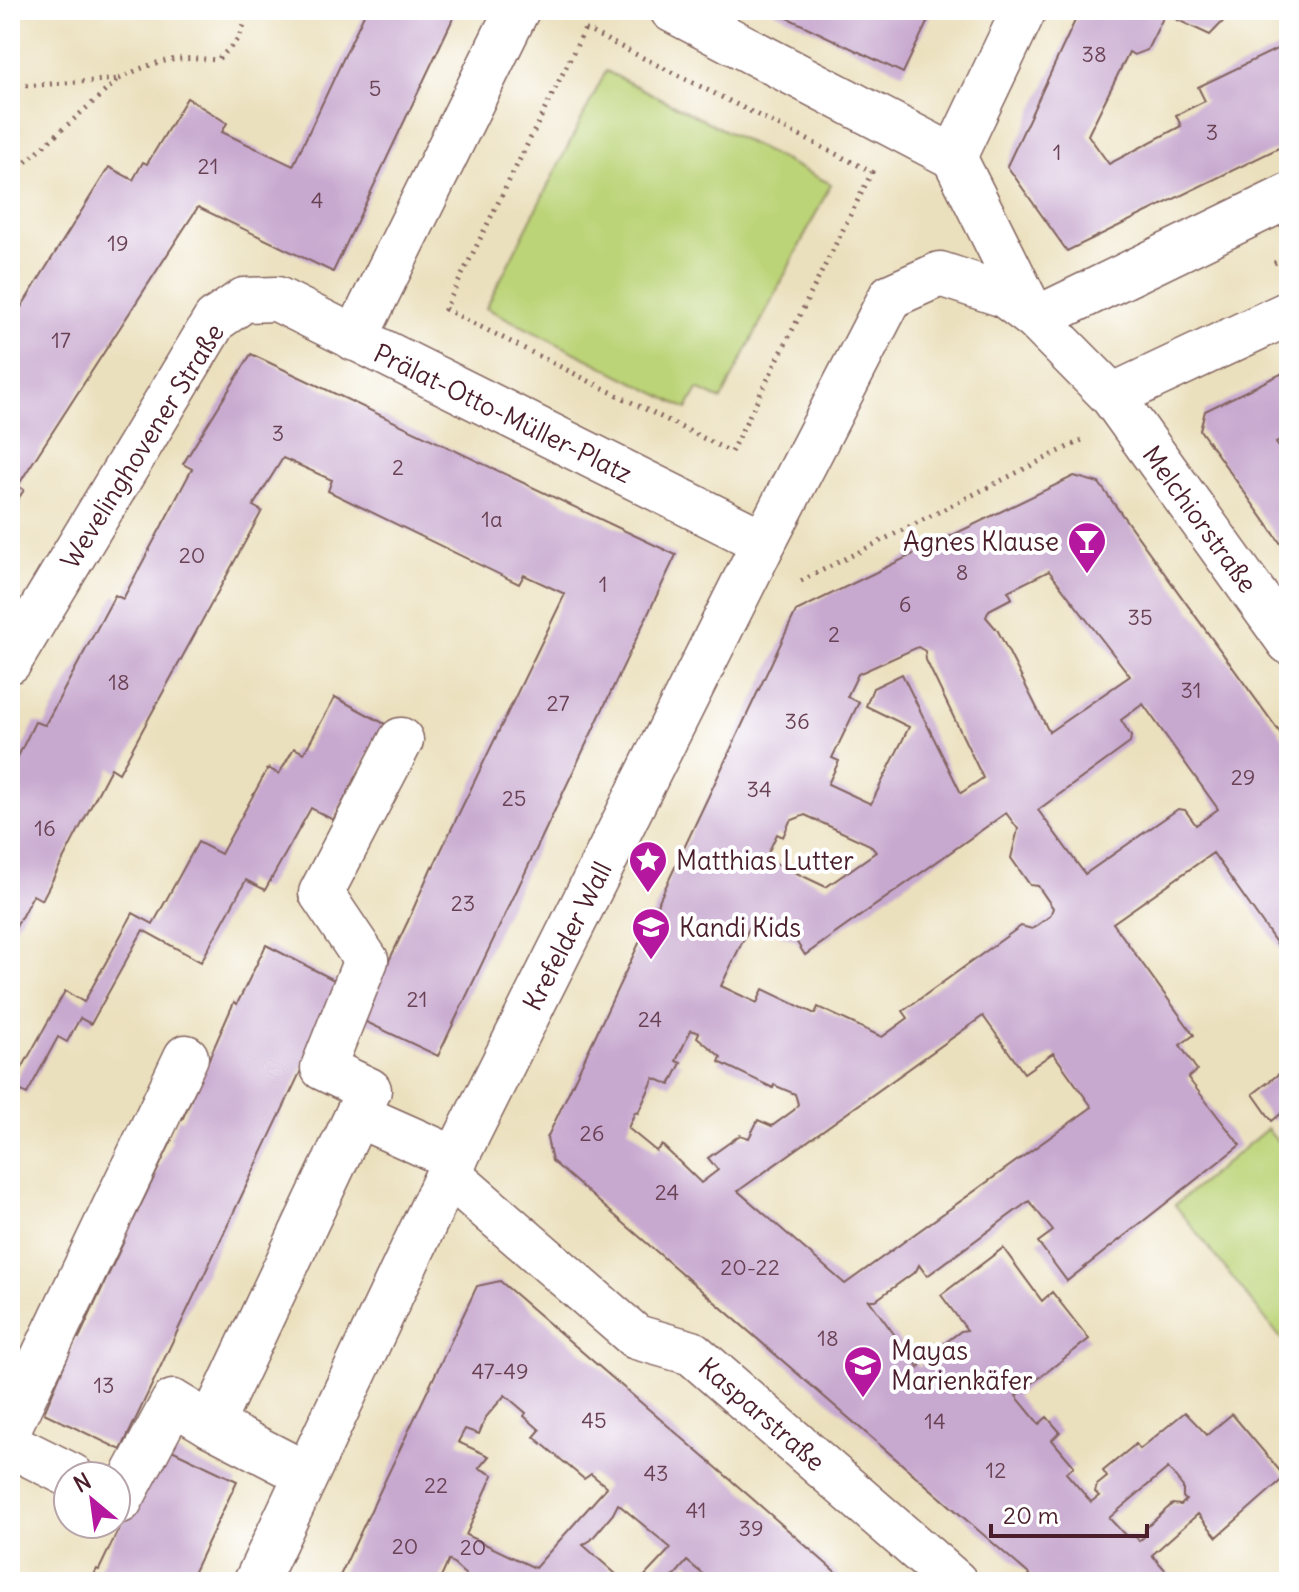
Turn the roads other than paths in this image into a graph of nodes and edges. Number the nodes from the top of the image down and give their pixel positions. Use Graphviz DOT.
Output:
graph roads {
  1 [pos="517,10"];
  2 [pos="672,10"];
  3 [pos="1024,10"];
  4 [pos="954,157"];
  5 [pos="1289,196"];
  6 [pos="1289,313"];
  7 [pos="1034,318"];
  8 [pos="355,339"];
  9 [pos="1119,407"];
  10 [pos="764,542"];
  11 [pos="1289,642"];
  12 [pos="10,661"];
  13 [pos="401,740"];
  14 [pos="186,1057"];
  15 [pos="357,1115"];
  16 [pos="452,1167"];
  17 [pos="12,1422"];
  18 [pos="211,1425"];
  19 [pos="54,1460"];
  20 [pos="306,1474"];
  21 [pos="132,1479"];
  22 [pos="256,1582"];
  23 [pos="955,1582"];
  1 -- 8 [label="street, Prälat-Otto-Müller-Platz"];
  2 -- 4 [label="street"];
  3 -- 4 [label="street"];
  4 -- 7 [label="street"];
  5 -- 7 [label="street"];
  6 -- 9 [label="street"];
  7 -- 9 [label="street, Melchiorstraße"];
  7 -- 10 [label="street, Krefelder Wall"];
  8 -- 10 [label="street, Prälat-Otto-Müller-Platz"];
  8 -- 12 [label="street, Wevelinghovener Straße"];
  9 -- 11 [label="street, Melchiorstraße"];
  10 -- 16 [label="street, Krefelder Wall"];
  13 -- 15 [label="street"];
  14 -- 17 [label="street"];
  15 -- 16 [label="street, Kasparstraße"];
  15 -- 18 [label="street"];
  16 -- 20 [label="street, Krefelder Wall"];
  16 -- 23 [label="street, Kasparstraße"];
  17 -- 19 [label="street"];
  18 -- 20 [label="street"];
  18 -- 21 [label="street"];
  20 -- 22 [label="street, Krefelder Wall"];
}
